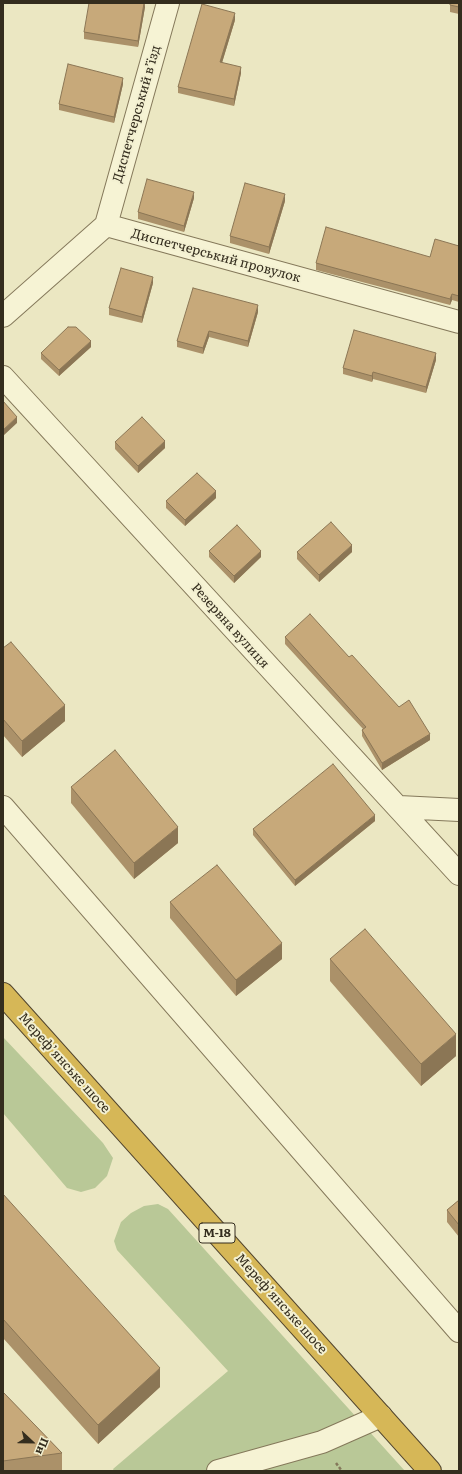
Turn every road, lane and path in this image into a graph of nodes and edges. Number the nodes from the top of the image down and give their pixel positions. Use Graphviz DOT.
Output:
graph roads {
  1 [pos="168,3"];
  2 [pos="106,225"];
  3 [pos="3,316"];
  4 [pos="459,322"];
  5 [pos="3,377"];
  6 [pos="3,807"];
  7 [pos="399,807"];
  8 [pos="459,810"];
  9 [pos="459,874"];
  10 [pos="3,994"];
  11 [pos="459,1331"];
  12 [pos="381,1416"];
  13 [pos="218,1471"];
  14 [pos="430,1471"];
  1 -- 2 [label="street, Диспетчерський в’їзд"];
  2 -- 3 [label="street"];
  2 -- 4 [label="street, Диспетчерський провулок"];
  5 -- 7 [label="street, Резервна вулиця"];
  6 -- 11 [label="street"];
  7 -- 8 [label="street"];
  7 -- 9 [label="street, Резервна вулиця"];
  10 -- 12 [label="highway, Мереф’янське шосе / М-18"];
  12 -- 13 [label="street"];
  12 -- 14 [label="highway, Мереф’янське шосе / М-18"];
}
